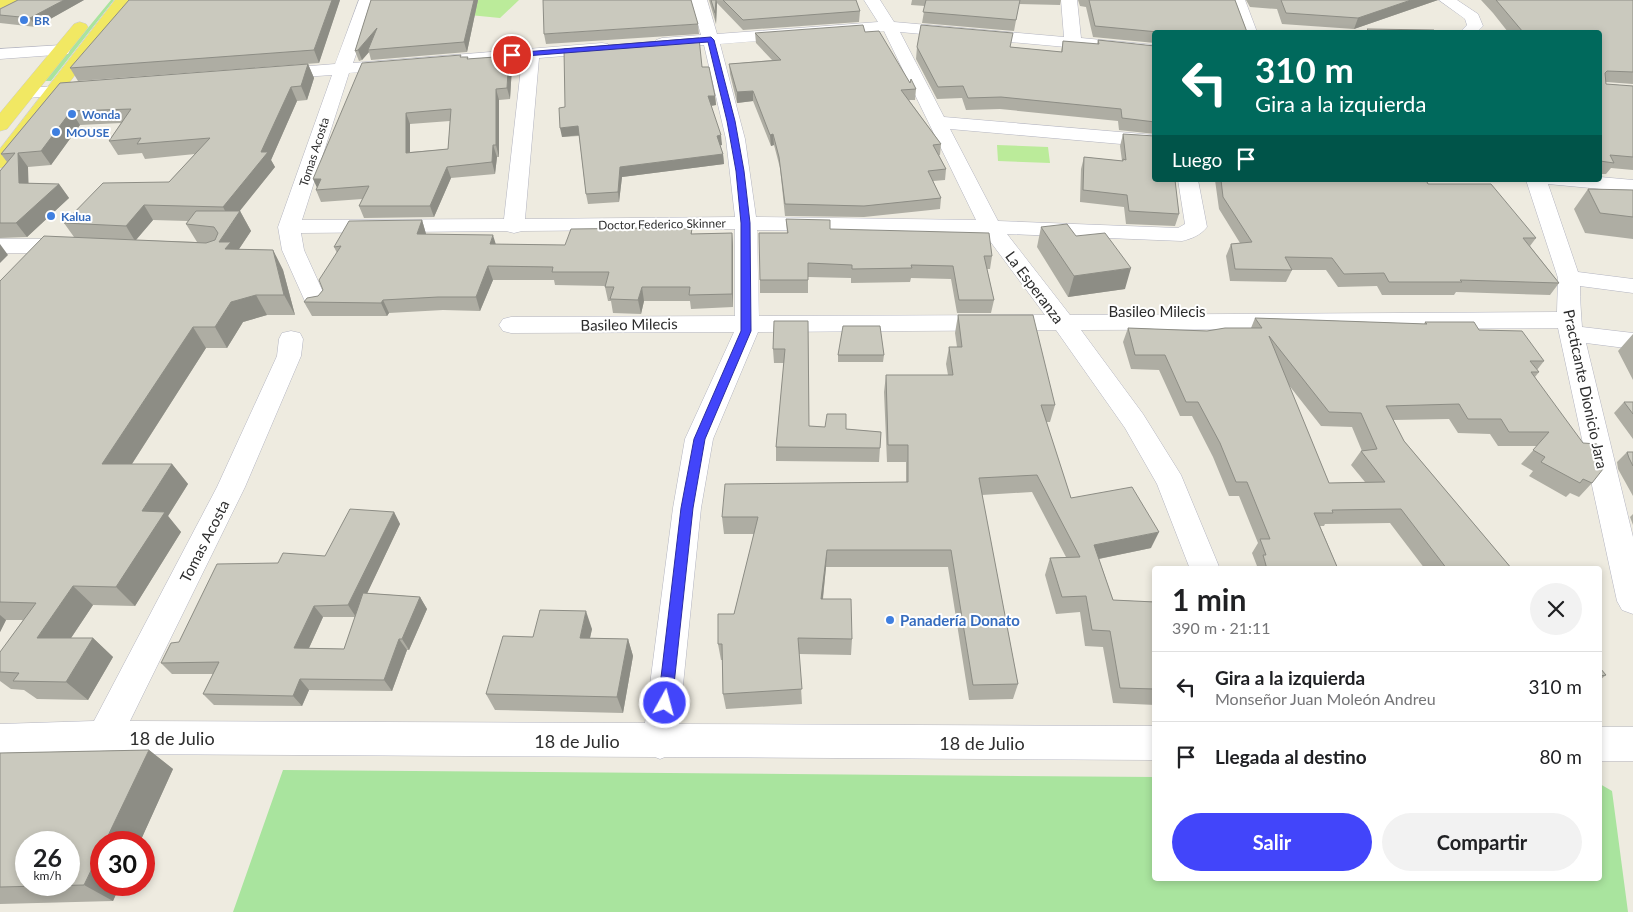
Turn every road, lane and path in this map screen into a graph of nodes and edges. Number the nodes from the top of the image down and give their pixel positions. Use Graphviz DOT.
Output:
graph roads {
  1 [pos="10,0"];
  2 [pos="123,0"];
  3 [pos="367,0"];
  4 [pos="699,0"];
  5 [pos="872,0"];
  6 [pos="1069,0"];
  7 [pos="1238,0"];
  8 [pos="1447,0"];
  9 [pos="0,3"];
  10 [pos="92,12"];
  11 [pos="889,26"];
  12 [pos="1248,30"];
  13 [pos="1470,30"];
  14 [pos="711,40"];
  15 [pos="1073,43"];
  16 [pos="645,45"];
  17 [pos="616,47"];
  18 [pos="62,50"];
  19 [pos="1152,50"];
  20 [pos="0,54"];
  21 [pos="531,54"];
  22 [pos="342,68"];
  23 [pos="256,75"];
  24 [pos="93,88"];
  25 [pos="55,91"];
  26 [pos="28,93"];
  27 [pos="937,122"];
  28 [pos="0,125"];
  29 [pos="1152,141"];
  30 [pos="0,162"];
  31 [pos="1188,182"];
  32 [pos="1537,182"];
  33 [pos="1580,182"];
  34 [pos="1633,186"];
  35 [pos="746,223"];
  36 [pos="514,226"];
  37 [pos="289,227"];
  38 [pos="990,227"];
  39 [pos="0,246"];
  40 [pos="95,247"];
  41 [pos="1569,278"];
  42 [pos="1633,286"];
  43 [pos="316,303"];
  44 [pos="1059,317"];
  45 [pos="747,319"];
  46 [pos="1570,321"];
  47 [pos="511,325"];
  48 [pos="290,339"];
  49 [pos="1633,341"];
  50 [pos="1204,566"];
  51 [pos="1633,601"];
  52 [pos="104,737"];
  53 [pos="0,740"];
  54 [pos="660,742"];
  55 [pos="1152,743"];
  56 [pos="1602,744"];
  57 [pos="1633,744"];
  1 -- 9 [label="main road"];
  2 -- 25 [label="main road"];
  3 -- 22 [label="street, Tomas Acosta"];
  4 -- 14 [label="street"];
  5 -- 11 [label="street, La Esperanza"];
  6 -- 15 [label="street"];
  7 -- 12 [label="street"];
  8 -- 13 [label="street"];
  10 -- 18 [label="main road"];
  11 -- 14 [label="street"];
  11 -- 15 [label="street"];
  11 -- 27 [label="street, La Esperanza"];
  14 -- 16 [label="street"];
  14 -- 35 [label="street"];
  15 -- 19 [label="street"];
  17 -- 21 [label="street"];
  18 -- 20 [label="street"];
  18 -- 26 [label="main road"];
  21 -- 22 [label="street"];
  21 -- 36 [label="street"];
  22 -- 23 [label="street"];
  22 -- 37 [label="street, Tomas Acosta"];
  24 -- 25 [label="street"];
  25 -- 26 [label="street"];
  25 -- 30 [label="main road"];
  26 -- 28 [label="main road"];
  27 -- 29 [label="street"];
  27 -- 38 [label="street, La Esperanza"];
  31 -- 38 [label="street, Doctor Federico Skinner"];
  32 -- 41 [label="street, Practicante Dionicio Jara"];
  33 -- 34 [label="street"];
  35 -- 36 [label="street, Doctor Federico Skinner"];
  35 -- 38 [label="street, Doctor Federico Skinner"];
  35 -- 45 [label="street"];
  36 -- 37 [label="street, Doctor Federico Skinner"];
  37 -- 43 [label="street, Tomas Acosta"];
  38 -- 44 [label="street, La Esperanza"];
  39 -- 40 [label="street"];
  41 -- 42 [label="street"];
  41 -- 46 [label="street, Practicante Dionicio Jara"];
  44 -- 45 [label="street, Basileo Milecis"];
  44 -- 46 [label="street, Basileo Milecis"];
  44 -- 50 [label="street, La Esperanza"];
  45 -- 47 [label="street, Basileo Milecis"];
  45 -- 54 [label="street"];
  46 -- 49 [label="street, Basileo Milecis"];
  46 -- 51 [label="street, Practicante Dionicio Jara"];
  48 -- 52 [label="street, Tomas Acosta"];
  52 -- 53 [label="street, 18 de Julio"];
  52 -- 54 [label="street, 18 de Julio"];
  54 -- 55 [label="street, 18 de Julio"];
  56 -- 57 [label="street"];
}
